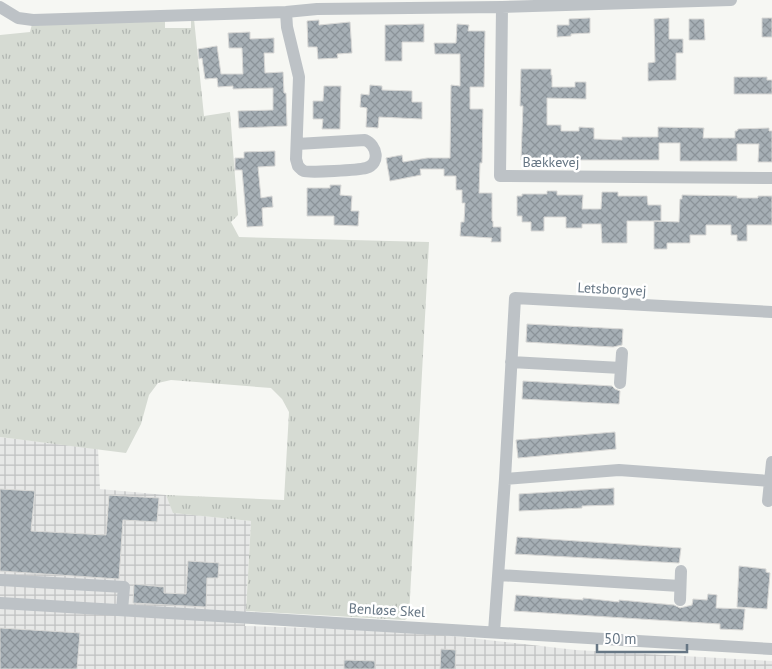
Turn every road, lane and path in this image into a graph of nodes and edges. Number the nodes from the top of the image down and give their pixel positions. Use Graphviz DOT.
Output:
graph roads {
  1 [pos="731,0"];
  2 [pos="651,1"];
  3 [pos="317,4"];
  4 [pos="0,7"];
  5 [pos="502,7"];
  6 [pos="286,12"];
  7 [pos="297,144"];
  8 [pos="772,178"];
  9 [pos="772,312"];
  10 [pos="622,353"];
  11 [pos="511,362"];
  12 [pos="621,368"];
  13 [pos="620,383"];
  14 [pos="772,462"];
  15 [pos="505,479"];
  16 [pos="770,482"];
  17 [pos="768,501"];
  18 [pos="681,571"];
  19 [pos="499,575"];
  20 [pos="0,580"];
  21 [pos="680,586"];
  22 [pos="680,600"];
  23 [pos="0,603"];
  24 [pos="122,610"];
  25 [pos="494,632"];
  26 [pos="772,649"];
  1 -- 2 [label="street"];
  2 -- 5 [label="street"];
  3 -- 5 [label="street"];
  3 -- 6 [label="street"];
  4 -- 6 [label="street"];
  5 -- 8 [label="street, Bækkevej"];
  6 -- 7 [label="street"];
  7 -- 7 [label="street"];
  9 -- 11 [label="street, Letsborgvej"];
  10 -- 12 [label="street"];
  11 -- 12 [label="street"];
  11 -- 15 [label="street, Letsborgvej"];
  12 -- 13 [label="street"];
  14 -- 16 [label="street"];
  15 -- 16 [label="street"];
  15 -- 19 [label="street, Letsborgvej"];
  16 -- 17 [label="street"];
  18 -- 21 [label="street"];
  19 -- 21 [label="street"];
  19 -- 25 [label="street, Letsborgvej"];
  20 -- 24 [label="street"];
  21 -- 22 [label="street"];
  23 -- 24 [label="street, Benløse Skel"];
  24 -- 25 [label="street, Benløse Skel"];
  25 -- 26 [label="street, Benløse Skel"];
}
